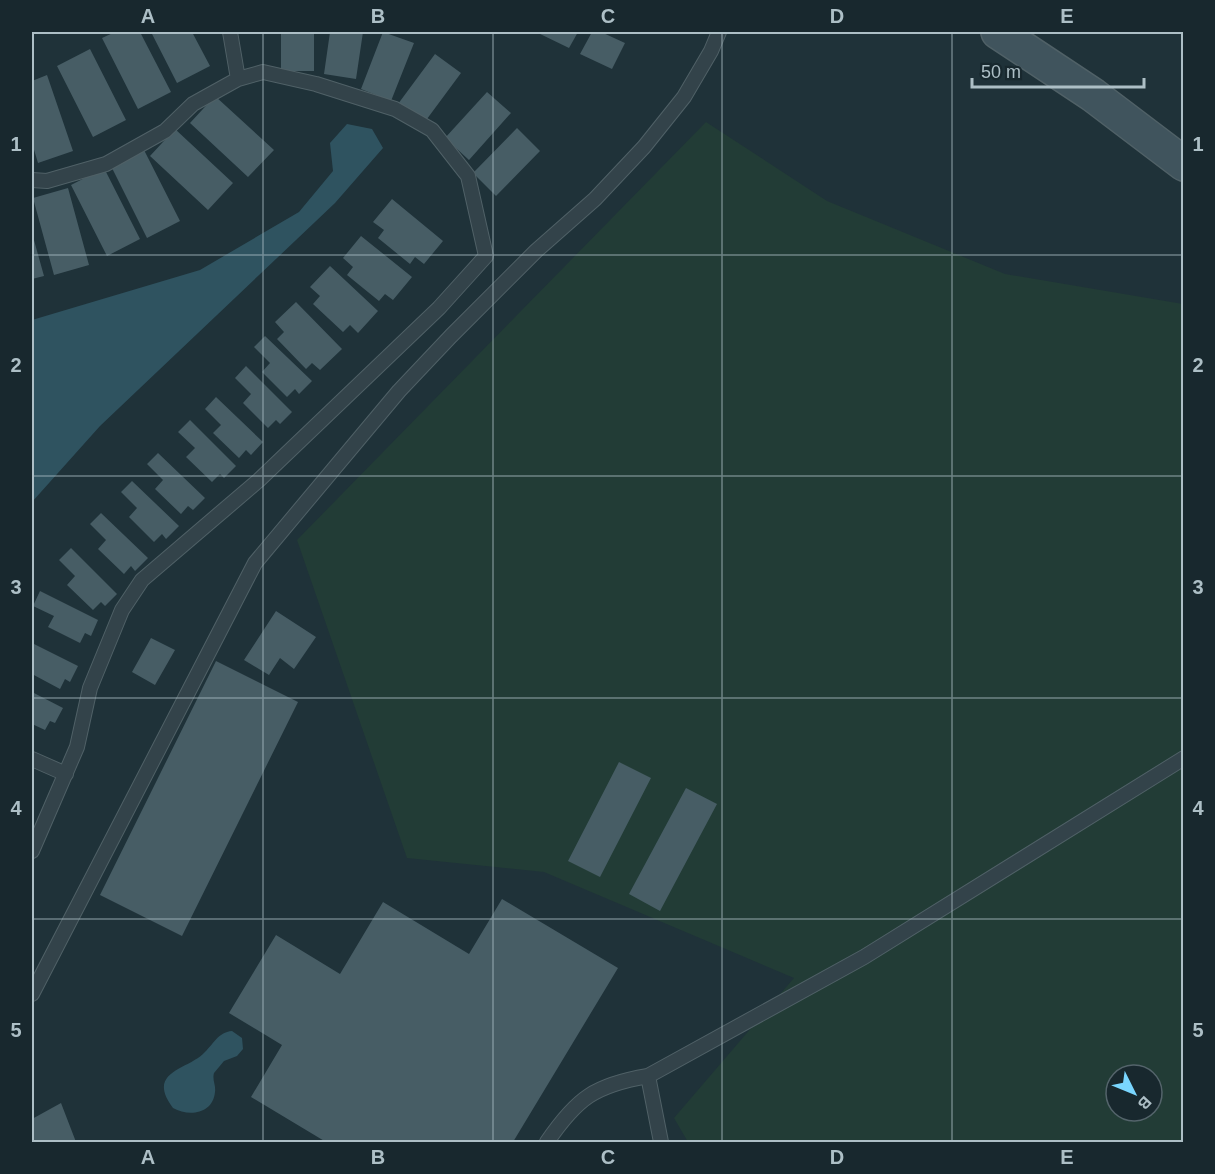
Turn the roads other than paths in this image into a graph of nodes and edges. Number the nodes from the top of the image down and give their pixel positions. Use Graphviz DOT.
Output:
graph roads {
  1 [pos="230,32"];
  2 [pos="718,32"];
  3 [pos="998,32"];
  4 [pos="238,79"];
  5 [pos="1184,164"];
  6 [pos="32,180"];
  7 [pos="1184,758"];
  8 [pos="32,759"];
  9 [pos="66,774"];
  10 [pos="32,852"];
  11 [pos="32,994"];
  12 [pos="648,1076"];
  13 [pos="548,1143"];
  14 [pos="661,1143"];
  1 -- 4 [label="lane"];
  2 -- 11 [label="lane"];
  3 -- 5 [label="main road"];
  4 -- 6 [label="lane"];
  4 -- 9 [label="lane"];
  7 -- 12 [label="lane"];
  8 -- 9 [label="lane"];
  9 -- 10 [label="lane"];
  12 -- 13 [label="lane"];
  12 -- 14 [label="lane"];
}
